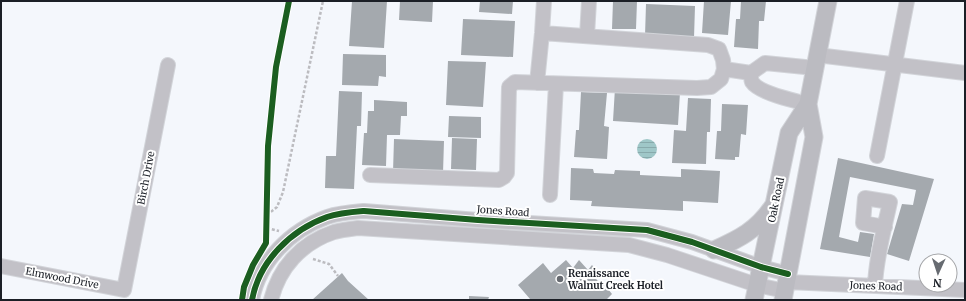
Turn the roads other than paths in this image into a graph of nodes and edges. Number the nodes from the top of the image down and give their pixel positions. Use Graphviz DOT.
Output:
graph roads {
  1 [pos="544,1"];
  2 [pos="589,1"];
  3 [pos="828,1"];
  4 [pos="907,1"];
  5 [pos="542,33"];
  6 [pos="587,36"];
  7 [pos="816,62"];
  8 [pos="168,65"];
  9 [pos="895,65"];
  10 [pos="724,69"];
  11 [pos="751,73"];
  12 [pos="965,73"];
  13 [pos="537,83"];
  14 [pos="556,84"];
  15 [pos="808,104"];
  16 [pos="877,156"];
  17 [pos="370,175"];
  18 [pos="550,195"];
  19 [pos="775,203"];
  20 [pos="478,220"];
  21 [pos="885,227"];
  22 [pos="453,234"];
  23 [pos="714,250"];
  24 [pos="1,266"];
  25 [pos="761,267"];
  26 [pos="786,286"];
  27 [pos="875,286"];
  28 [pos="124,290"];
  29 [pos="965,290"];
  30 [pos="756,292"];
  31 [pos="894,293"];
  32 [pos="252,300"];
  33 [pos="271,300"];
  1 -- 5 [label="street"];
  2 -- 6 [label="street"];
  3 -- 7 [label="main road, Oak Road"];
  4 -- 9 [label="street"];
  5 -- 6 [label="street"];
  5 -- 13 [label="street"];
  6 -- 10 [label="street"];
  7 -- 9 [label="street"];
  7 -- 11 [label="street"];
  7 -- 15 [label="main road, Oak Road"];
  8 -- 28 [label="street, Birch Drive"];
  9 -- 12 [label="street"];
  9 -- 16 [label="street"];
  10 -- 11 [label="street"];
  10 -- 14 [label="street"];
  11 -- 15 [label="street"];
  13 -- 14 [label="street"];
  13 -- 17 [label="street"];
  14 -- 18 [label="street"];
  15 -- 19 [label="main road, Oak Road"];
  15 -- 26 [label="main road, Oak Road"];
  19 -- 23 [label="main road"];
  19 -- 25 [label="main road, Oak Road"];
  20 -- 22 [label="street"];
  20 -- 23 [label="street, Jones Road"];
  20 -- 32 [label="street, Jones Road"];
  21 -- 27 [label="street"];
  22 -- 30 [label="street, Jones Road"];
  22 -- 33 [label="street, Jones Road"];
  23 -- 25 [label="street, Jones Road"];
  24 -- 28 [label="street, Elmwood Drive"];
  25 -- 26 [label="street, Jones Road"];
  25 -- 30 [label="main road, Oak Road"];
  26 -- 27 [label="street, Jones Road"];
  26 -- 30 [label="street, Jones Road"];
  27 -- 31 [label="street, Jones Road"];
  29 -- 31 [label="street, Jones Road"];
}
